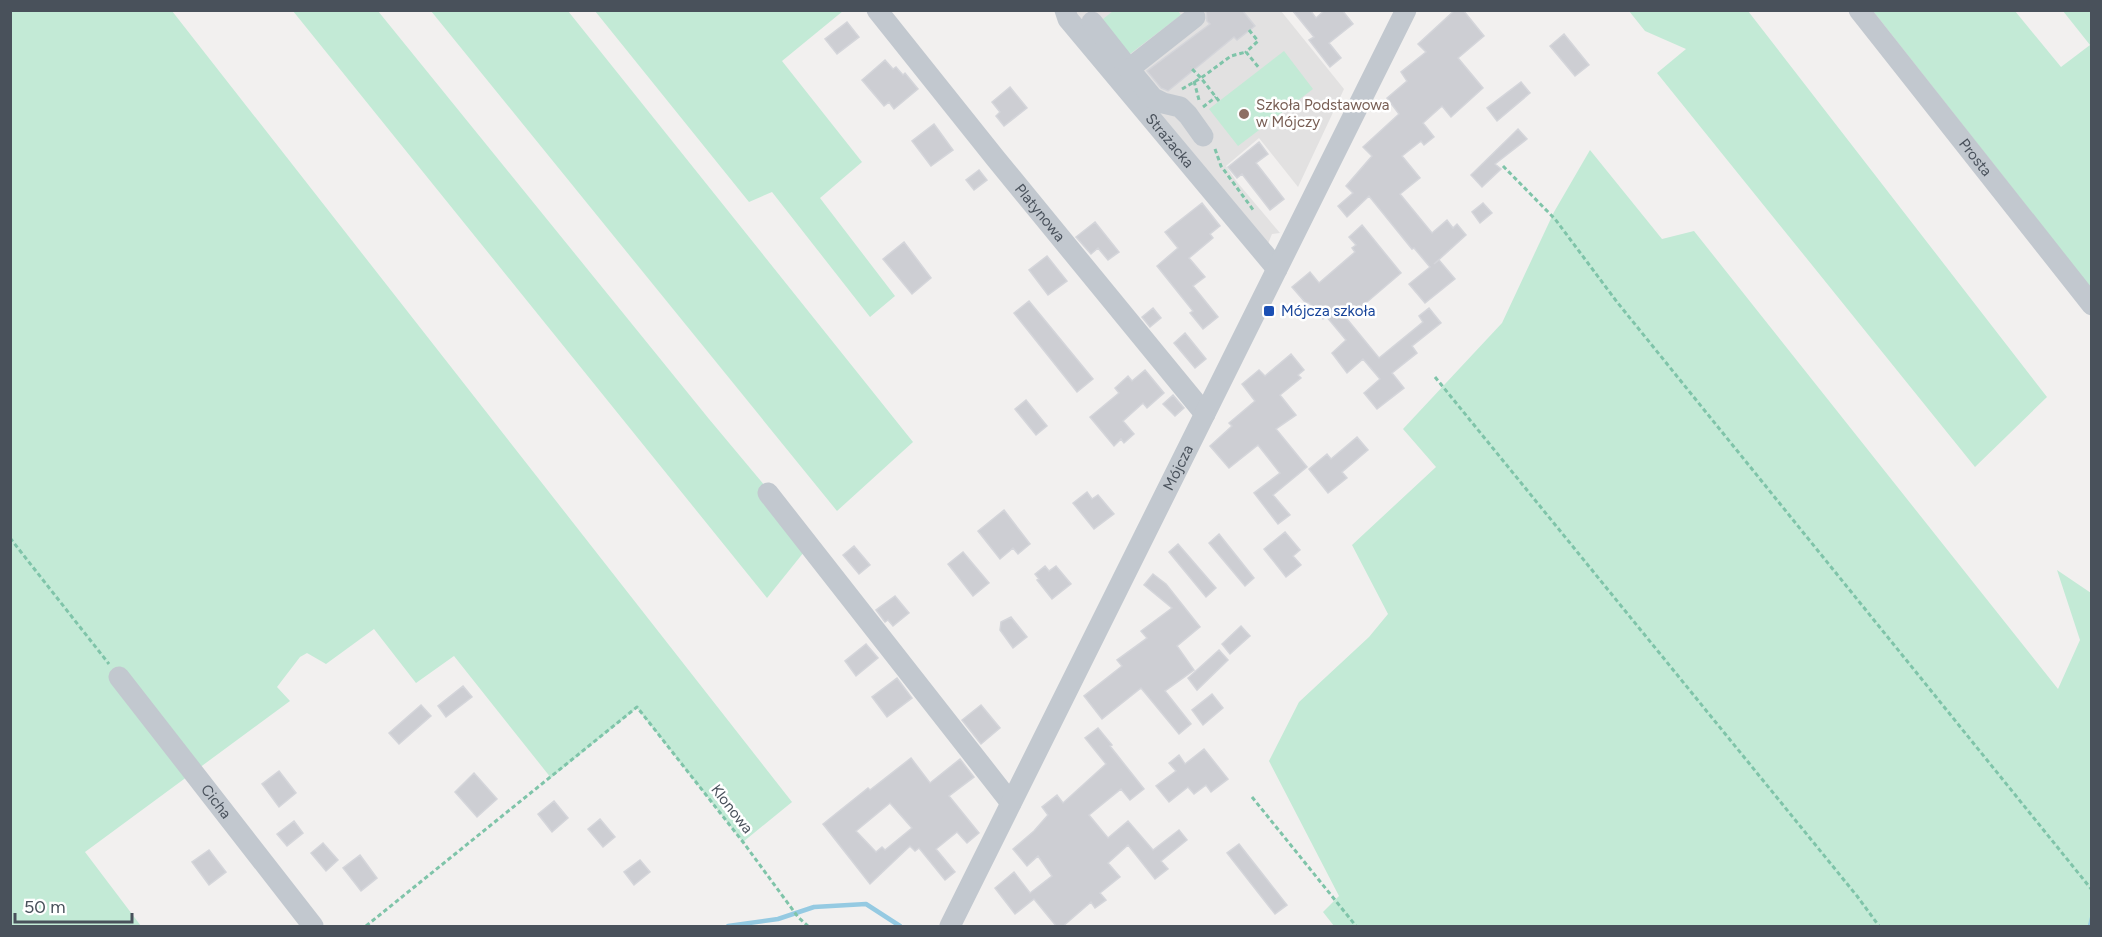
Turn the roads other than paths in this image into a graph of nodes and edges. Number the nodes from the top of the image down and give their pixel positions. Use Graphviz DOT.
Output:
graph roads {
  1 [pos="877,10"];
  2 [pos="1065,10"];
  3 [pos="1406,10"];
  4 [pos="1859,10"];
  5 [pos="1195,17"];
  6 [pos="1092,22"];
  7 [pos="1128,69"];
  8 [pos="1209,141"];
  9 [pos="1277,269"];
  10 [pos="2091,305"];
  11 [pos="1205,414"];
  12 [pos="768,493"];
  13 [pos="119,678"];
  14 [pos="1011,803"];
  15 [pos="313,927"];
  16 [pos="950,927"];
  1 -- 11 [label="street, Platynowa"];
  2 -- 9 [label="street, Strażacka"];
  3 -- 9 [label="street, Mójcza"];
  4 -- 10 [label="street, Prosta"];
  5 -- 7 [label="street"];
  6 -- 7 [label="street"];
  7 -- 8 [label="street"];
  9 -- 11 [label="street, Mójcza"];
  11 -- 14 [label="street, Mójcza"];
  12 -- 14 [label="street"];
  13 -- 15 [label="street, Cicha"];
  14 -- 16 [label="street, Mójcza"];
}
